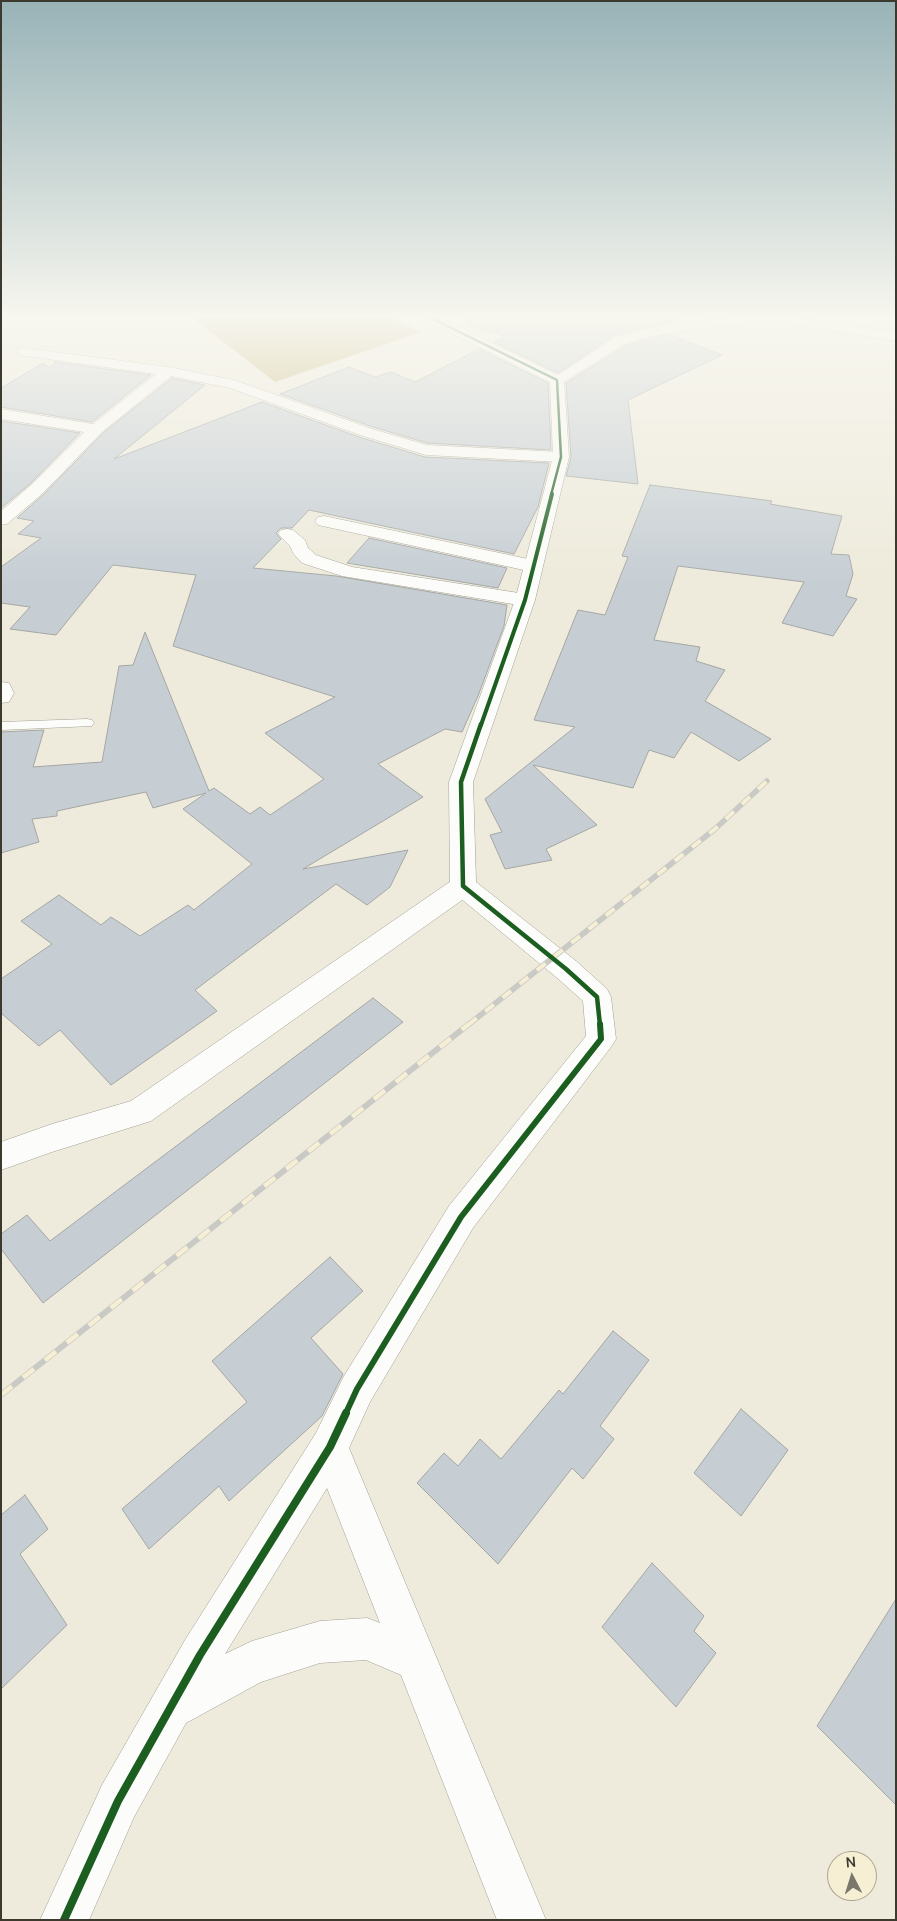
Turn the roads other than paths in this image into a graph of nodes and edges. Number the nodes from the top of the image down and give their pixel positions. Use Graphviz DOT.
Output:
graph roads {
  1 [pos="124,407"];
  2 [pos="296,407"];
  3 [pos="558,407"];
  4 [pos="1,414"];
  5 [pos="96,429"];
  6 [pos="561,457"];
  7 [pos="1,520"];
  8 [pos="324,520"];
  9 [pos="287,534"];
  10 [pos="533,566"];
  11 [pos="524,600"];
  12 [pos="1,688"];
  13 [pos="1,697"];
  14 [pos="86,723"];
  15 [pos="1,726"];
  16 [pos="463,886"];
  17 [pos="1,1156"];
  18 [pos="330,1448"];
  19 [pos="416,1660"];
  20 [pos="170,1708"];
  21 [pos="64,1920"];
  22 [pos="522,1920"];
  1 -- 5 [label="street"];
  2 -- 6 [label="street"];
  3 -- 6 [label="street"];
  4 -- 5 [label="street"];
  5 -- 7 [label="street"];
  6 -- 10 [label="street"];
  8 -- 10 [label="street"];
  9 -- 11 [label="street"];
  10 -- 11 [label="street"];
  11 -- 16 [label="street"];
  12 -- 13 [label="street"];
  14 -- 15 [label="lane"];
  16 -- 17 [label="street"];
  16 -- 18 [label="street"];
  18 -- 19 [label="street"];
  18 -- 20 [label="street"];
  19 -- 20 [label="street"];
  19 -- 22 [label="street"];
  20 -- 21 [label="street"];
}
